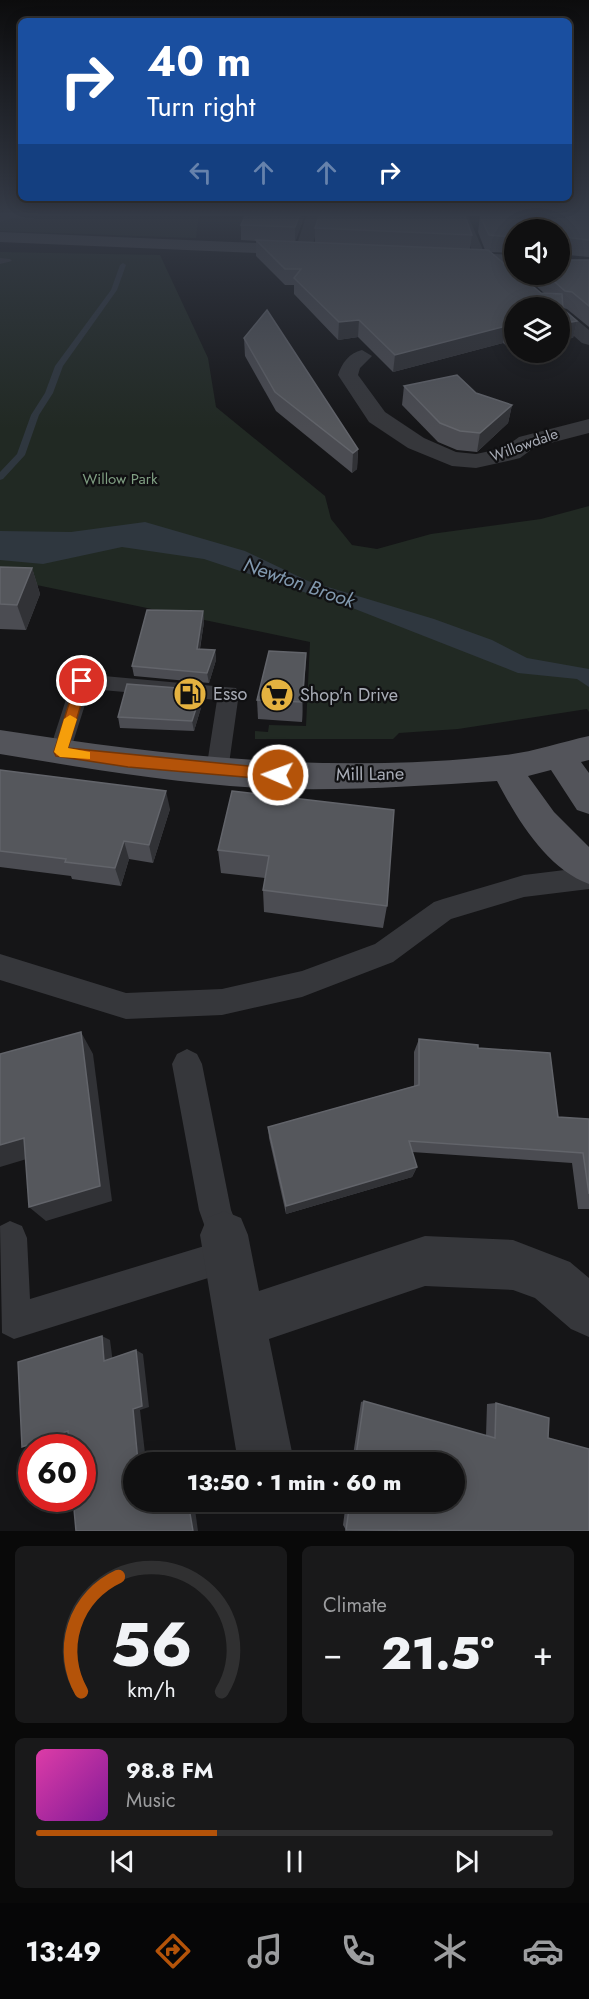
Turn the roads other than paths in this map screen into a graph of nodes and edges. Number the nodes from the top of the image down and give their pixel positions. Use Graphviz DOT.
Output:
graph roads {
  1 [pos="570,323"];
  2 [pos="589,339"];
  3 [pos="362,356"];
  4 [pos="589,426"];
  5 [pos="0,742"];
  6 [pos="60,752"];
  7 [pos="574,752"];
  8 [pos="506,768"];
  9 [pos="217,771"];
  10 [pos="589,800"];
  11 [pos="589,868"];
  12 [pos="589,878"];
  13 [pos="0,967"];
  14 [pos="188,1064"];
  15 [pos="10,1238"];
  16 [pos="226,1246"];
  17 [pos="589,1311"];
  18 [pos="240,1323"];
  19 [pos="264,1452"];
  1 -- 2 [label="street"];
  3 -- 4 [label="street, Willowdale"];
  5 -- 6 [label="main road, Mill Lane"];
  6 -- 9 [label="main road, Mill Lane"];
  6 -- 9 [label="lane"];
  7 -- 8 [label="main road, Mill Lane"];
  7 -- 10 [label="main road"];
  8 -- 9 [label="main road, Mill Lane"];
  8 -- 11 [label="main road"];
  12 -- 13 [label="lane"];
  14 -- 16 [label="lane"];
  15 -- 16 [label="lane"];
  16 -- 18 [label="street"];
  17 -- 18 [label="street"];
  18 -- 19 [label="street"];
}
